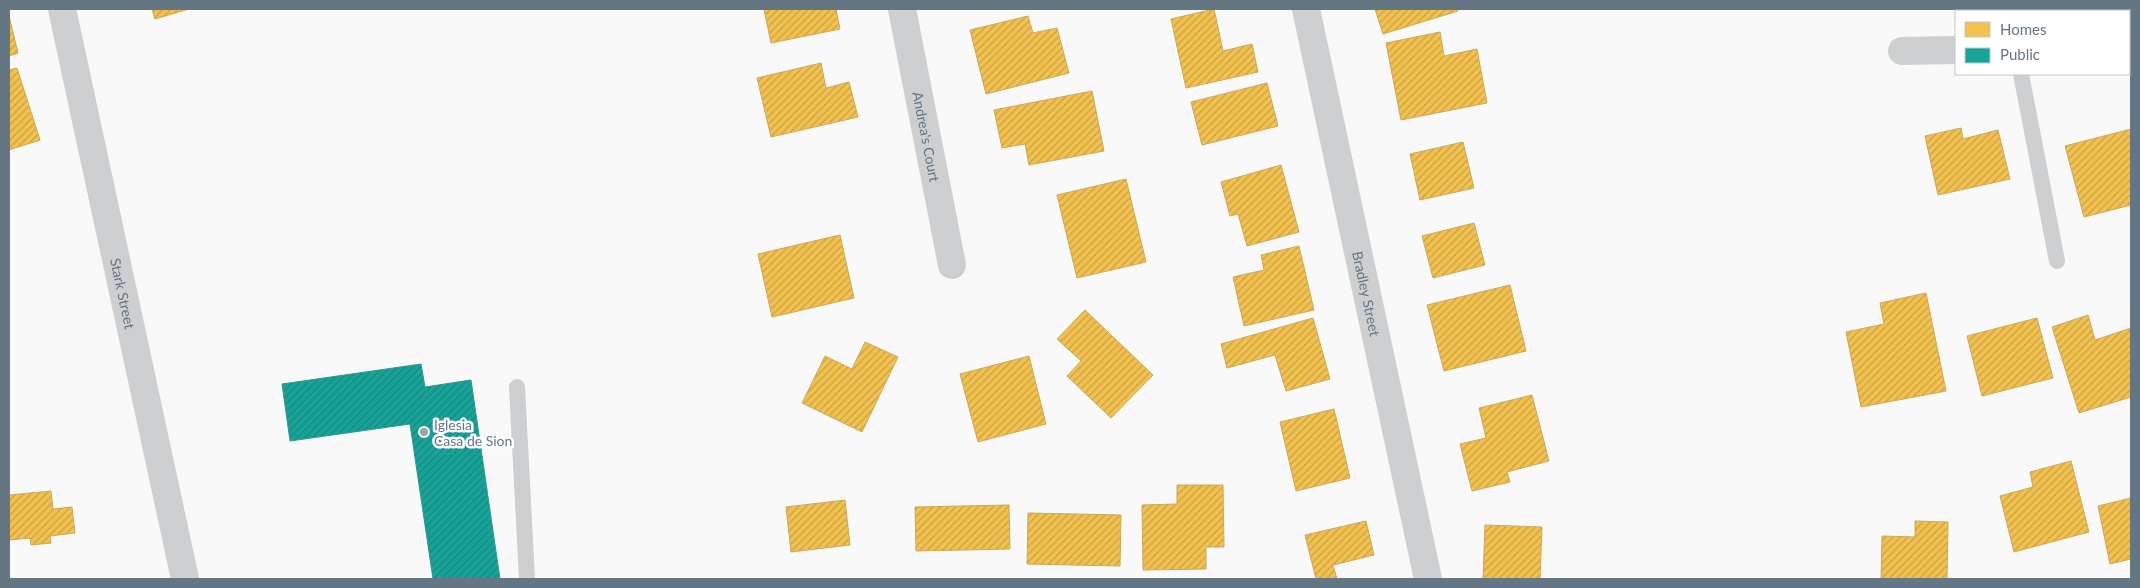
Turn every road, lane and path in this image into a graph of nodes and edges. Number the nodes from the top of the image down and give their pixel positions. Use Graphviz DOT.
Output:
graph roads {
  1 [pos="62,9"];
  2 [pos="902,9"];
  3 [pos="1306,9"];
  4 [pos="1955,50"];
  5 [pos="1902,52"];
  6 [pos="2021,75"];
  7 [pos="2057,261"];
  8 [pos="952,265"];
  9 [pos="517,387"];
  10 [pos="185,579"];
  11 [pos="527,579"];
  12 [pos="1428,579"];
  1 -- 10 [label="street, Stark Street"];
  2 -- 8 [label="street, Andrea's Court"];
  3 -- 12 [label="street, Bradley Street"];
  4 -- 5 [label="street"];
  6 -- 7 [label="lane"];
  9 -- 11 [label="lane"];
}
